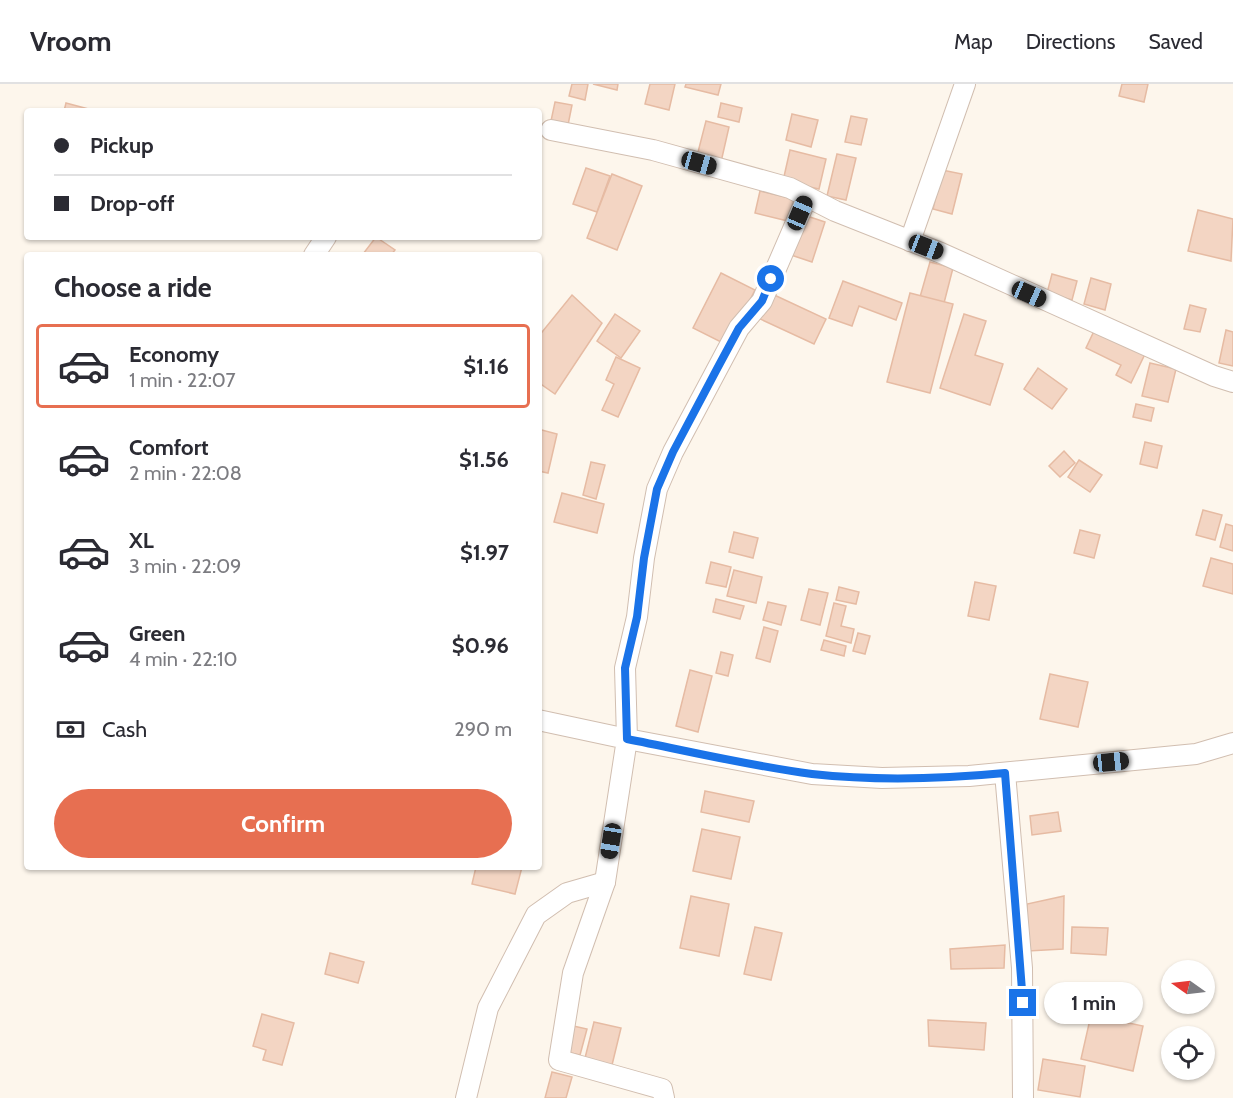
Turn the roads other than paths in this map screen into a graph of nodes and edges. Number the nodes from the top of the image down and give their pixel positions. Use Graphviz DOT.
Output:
graph roads {
  1 [pos="965,84"];
  2 [pos="551,130"];
  3 [pos="807,197"];
  4 [pos="910,241"];
  5 [pos="1233,382"];
  6 [pos="542,721"];
  7 [pos="627,739"];
  8 [pos="1233,743"];
  9 [pos="1005,773"];
  10 [pos="605,882"];
  11 [pos="466,1098"];
  12 [pos="664,1098"];
  13 [pos="1023,1098"];
  1 -- 4 [label="street"];
  2 -- 3 [label="street"];
  3 -- 4 [label="street"];
  3 -- 7 [label="street"];
  4 -- 5 [label="street"];
  6 -- 7 [label="street"];
  7 -- 9 [label="street"];
  7 -- 10 [label="street"];
  8 -- 9 [label="street"];
  9 -- 13 [label="street"];
  10 -- 11 [label="street"];
  10 -- 12 [label="street"];
}
